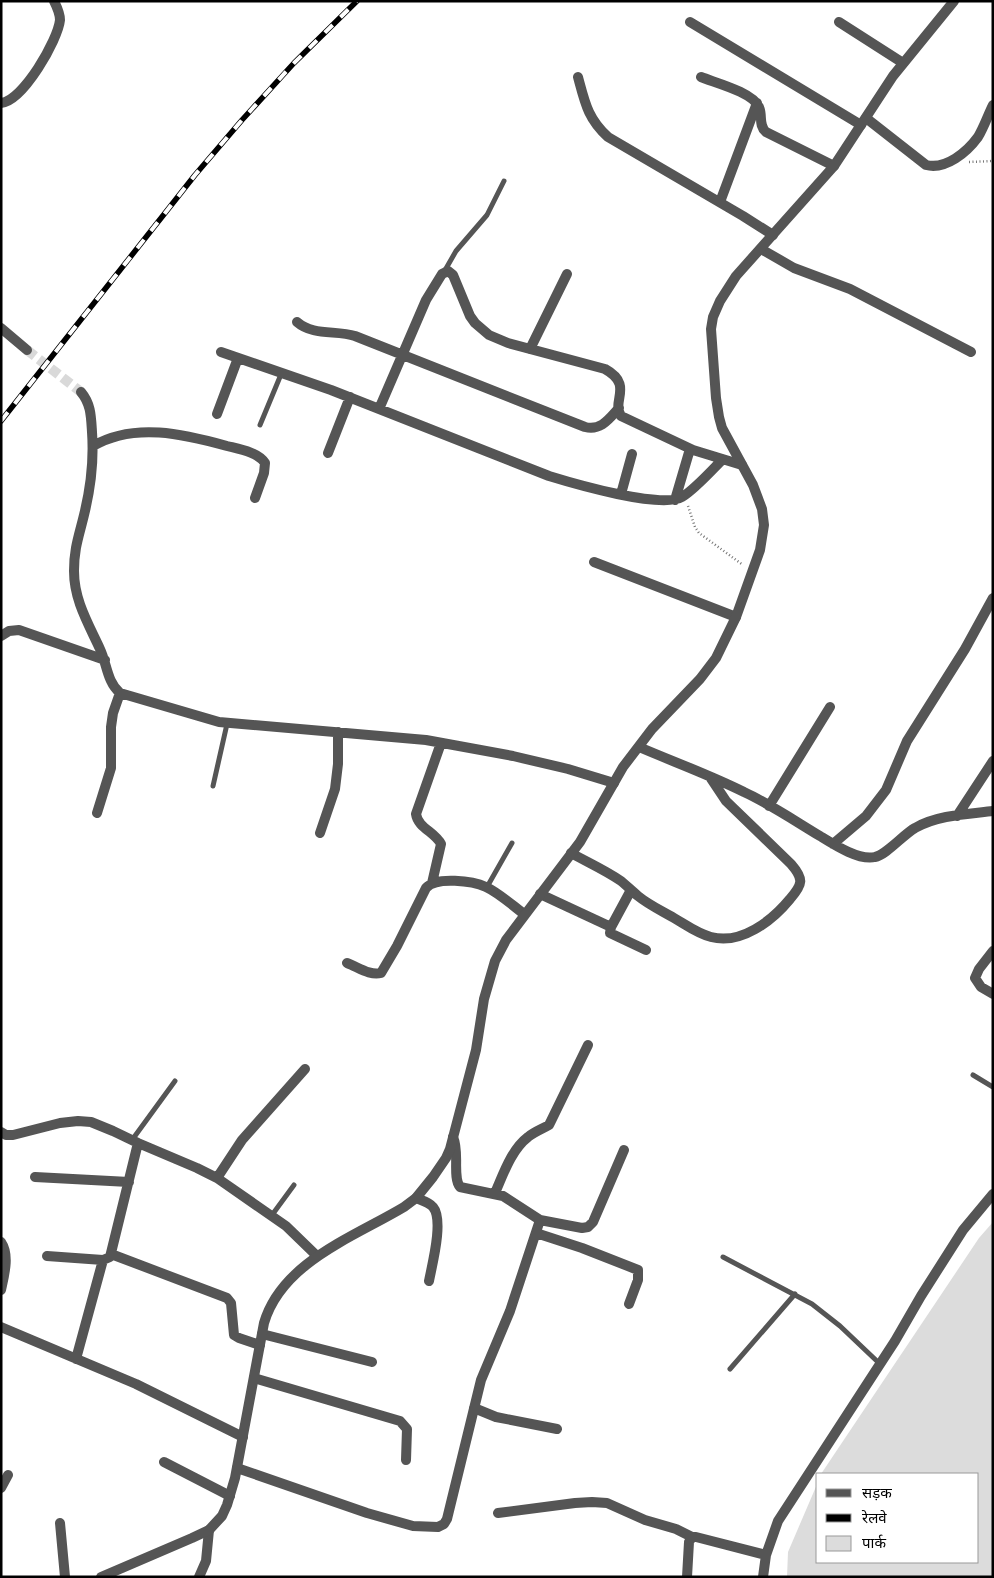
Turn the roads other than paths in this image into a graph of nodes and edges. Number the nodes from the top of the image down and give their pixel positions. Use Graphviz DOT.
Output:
graph roads {
  1 [pos="54,1"];
  2 [pos="954,1"];
  3 [pos="690,22"];
  4 [pos="839,22"];
  5 [pos="903,63"];
  6 [pos="578,77"];
  7 [pos="701,77"];
  8 [pos="1,103"];
  9 [pos="757,103"];
  10 [pos="993,105"];
  11 [pos="863,122"];
  12 [pos="834,166"];
  13 [pos="504,181"];
  14 [pos="720,202"];
  15 [pos="773,235"];
  16 [pos="761,249"];
  17 [pos="444,272"];
  18 [pos="567,274"];
  19 [pos="297,322"];
  20 [pos="1,328"];
  21 [pos="530,349"];
  22 [pos="26,350"];
  23 [pos="220,352"];
  24 [pos="971,352"];
  25 [pos="403,355"];
  26 [pos="238,358"];
  27 [pos="282,372"];
  28 [pos="81,392"];
  29 [pos="350,397"];
  30 [pos="619,408"];
  31 [pos="379,409"];
  32 [pos="217,414"];
  33 [pos="260,425"];
  34 [pos="93,446"];
  35 [pos="690,449"];
  36 [pos="328,453"];
  37 [pos="632,454"];
  38 [pos="722,460"];
  39 [pos="742,465"];
  40 [pos="621,494"];
  41 [pos="255,498"];
  42 [pos="680,498"];
  43 [pos="594,562"];
  44 [pos="993,598"];
  45 [pos="736,617"];
  46 [pos="1,636"];
  47 [pos="105,660"];
  48 [pos="120,693"];
  49 [pos="830,707"];
  50 [pos="227,724"];
  51 [pos="338,732"];
  52 [pos="441,743"];
  53 [pos="639,747"];
  54 [pos="993,761"];
  55 [pos="710,777"];
  56 [pos="614,783"];
  57 [pos="213,786"];
  58 [pos="770,806"];
  59 [pos="993,811"];
  60 [pos="97,813"];
  61 [pos="957,816"];
  62 [pos="320,833"];
  63 [pos="512,843"];
  64 [pos="833,844"];
  65 [pos="570,854"];
  66 [pos="432,883"];
  67 [pos="487,887"];
  68 [pos="631,890"];
  69 [pos="540,894"];
  70 [pos="524,914"];
  71 [pos="611,927"];
  72 [pos="646,950"];
  73 [pos="993,951"];
  74 [pos="348,963"];
  75 [pos="993,994"];
  76 [pos="588,1045"];
  77 [pos="305,1069"];
  78 [pos="973,1075"];
  79 [pos="175,1081"];
  80 [pos="993,1087"];
  81 [pos="1,1132"];
  82 [pos="453,1137"];
  83 [pos="135,1142"];
  84 [pos="624,1150"];
  85 [pos="35,1177"];
  86 [pos="217,1178"];
  87 [pos="129,1182"];
  88 [pos="294,1185"];
  89 [pos="495,1193"];
  90 [pos="993,1194"];
  91 [pos="416,1198"];
  92 [pos="272,1215"];
  93 [pos="540,1220"];
  94 [pos="536,1233"];
  95 [pos="1,1242"];
  96 [pos="47,1256"];
  97 [pos="317,1256"];
  98 [pos="107,1257"];
  99 [pos="723,1257"];
  100 [pos="429,1281"];
  101 [pos="1,1290"];
  102 [pos="794,1294"];
  103 [pos="628,1304"];
  104 [pos="1,1327"];
  105 [pos="262,1334"];
  106 [pos="260,1345"];
  107 [pos="76,1359"];
  108 [pos="372,1362"];
  109 [pos="880,1364"];
  110 [pos="730,1369"];
  111 [pos="254,1378"];
  112 [pos="474,1408"];
  113 [pos="557,1429"];
  114 [pos="242,1438"];
  115 [pos="406,1460"];
  116 [pos="164,1462"];
  117 [pos="237,1468"];
  118 [pos="8,1475"];
  119 [pos="1,1488"];
  120 [pos="230,1496"];
  121 [pos="498,1513"];
  122 [pos="60,1523"];
  123 [pos="209,1530"];
  124 [pos="692,1537"];
  125 [pos="766,1555"];
  126 [pos="65,1577"];
  127 [pos="101,1577"];
  128 [pos="199,1577"];
  129 [pos="687,1577"];
  130 [pos="763,1577"];
  1 -- 8 [label="street"];
  2 -- 5 [label="street"];
  3 -- 11 [label="street"];
  4 -- 5 [label="street"];
  5 -- 11 [label="street"];
  6 -- 14 [label="street"];
  7 -- 9 [label="street"];
  9 -- 12 [label="street"];
  9 -- 14 [label="street"];
  10 -- 11 [label="street"];
  11 -- 12 [label="street"];
  12 -- 15 [label="street"];
  13 -- 17 [label="lane"];
  14 -- 15 [label="street"];
  15 -- 16 [label="street"];
  16 -- 24 [label="street"];
  16 -- 39 [label="street"];
  17 -- 21 [label="street"];
  17 -- 25 [label="street"];
  18 -- 21 [label="street"];
  19 -- 25 [label="street"];
  20 -- 22 [label="street"];
  21 -- 30 [label="street"];
  23 -- 26 [label="street"];
  25 -- 30 [label="street"];
  25 -- 31 [label="street"];
  26 -- 27 [label="street"];
  26 -- 32 [label="street"];
  27 -- 29 [label="street"];
  27 -- 33 [label="lane"];
  28 -- 34 [label="street"];
  29 -- 31 [label="street"];
  29 -- 36 [label="street"];
  30 -- 35 [label="street"];
  31 -- 40 [label="street"];
  34 -- 41 [label="street"];
  34 -- 47 [label="street"];
  35 -- 38 [label="street"];
  35 -- 42 [label="street"];
  37 -- 40 [label="street"];
  38 -- 39 [label="street"];
  38 -- 42 [label="street"];
  39 -- 45 [label="street"];
  40 -- 42 [label="street"];
  43 -- 45 [label="street"];
  44 -- 64 [label="street"];
  45 -- 53 [label="street"];
  46 -- 47 [label="street"];
  47 -- 48 [label="street"];
  48 -- 50 [label="street"];
  48 -- 60 [label="street"];
  49 -- 58 [label="street"];
  50 -- 51 [label="street"];
  50 -- 57 [label="lane"];
  51 -- 52 [label="street"];
  51 -- 62 [label="street"];
  52 -- 56 [label="street"];
  52 -- 66 [label="street"];
  53 -- 55 [label="street"];
  53 -- 56 [label="street"];
  54 -- 61 [label="street"];
  55 -- 58 [label="street"];
  55 -- 68 [label="street"];
  56 -- 65 [label="street"];
  58 -- 64 [label="street"];
  59 -- 61 [label="street"];
  61 -- 64 [label="street"];
  63 -- 67 [label="lane"];
  65 -- 68 [label="street"];
  65 -- 69 [label="street"];
  66 -- 67 [label="street"];
  66 -- 74 [label="street"];
  67 -- 70 [label="street"];
  68 -- 71 [label="street"];
  69 -- 70 [label="street"];
  69 -- 71 [label="street"];
  70 -- 82 [label="street"];
  71 -- 72 [label="street"];
  73 -- 75 [label="street"];
  76 -- 89 [label="street"];
  77 -- 86 [label="street"];
  78 -- 80 [label="lane"];
  79 -- 83 [label="lane"];
  81 -- 83 [label="street"];
  82 -- 89 [label="street"];
  82 -- 91 [label="street"];
  83 -- 86 [label="street"];
  83 -- 87 [label="street"];
  84 -- 93 [label="street"];
  85 -- 87 [label="street"];
  86 -- 92 [label="street"];
  87 -- 98 [label="street"];
  88 -- 92 [label="lane"];
  89 -- 93 [label="street"];
  90 -- 109 [label="street"];
  91 -- 97 [label="street"];
  91 -- 100 [label="street"];
  92 -- 97 [label="street"];
  93 -- 94 [label="street"];
  94 -- 103 [label="street"];
  94 -- 112 [label="street"];
  95 -- 101 [label="street"];
  96 -- 98 [label="street"];
  97 -- 105 [label="street"];
  98 -- 106 [label="street"];
  98 -- 107 [label="street"];
  99 -- 102 [label="lane"];
  102 -- 109 [label="lane"];
  102 -- 110 [label="lane"];
  104 -- 107 [label="street"];
  105 -- 106 [label="street"];
  105 -- 108 [label="street"];
  106 -- 111 [label="street"];
  107 -- 114 [label="street"];
  109 -- 125 [label="street"];
  111 -- 114 [label="street"];
  111 -- 115 [label="street"];
  112 -- 113 [label="street"];
  112 -- 117 [label="street"];
  114 -- 117 [label="street"];
  116 -- 120 [label="street"];
  117 -- 120 [label="street"];
  118 -- 119 [label="street"];
  120 -- 123 [label="street"];
  121 -- 124 [label="street"];
  122 -- 126 [label="street"];
  123 -- 127 [label="street"];
  123 -- 128 [label="street"];
  124 -- 125 [label="street"];
  124 -- 129 [label="street"];
  125 -- 130 [label="street"];
}
